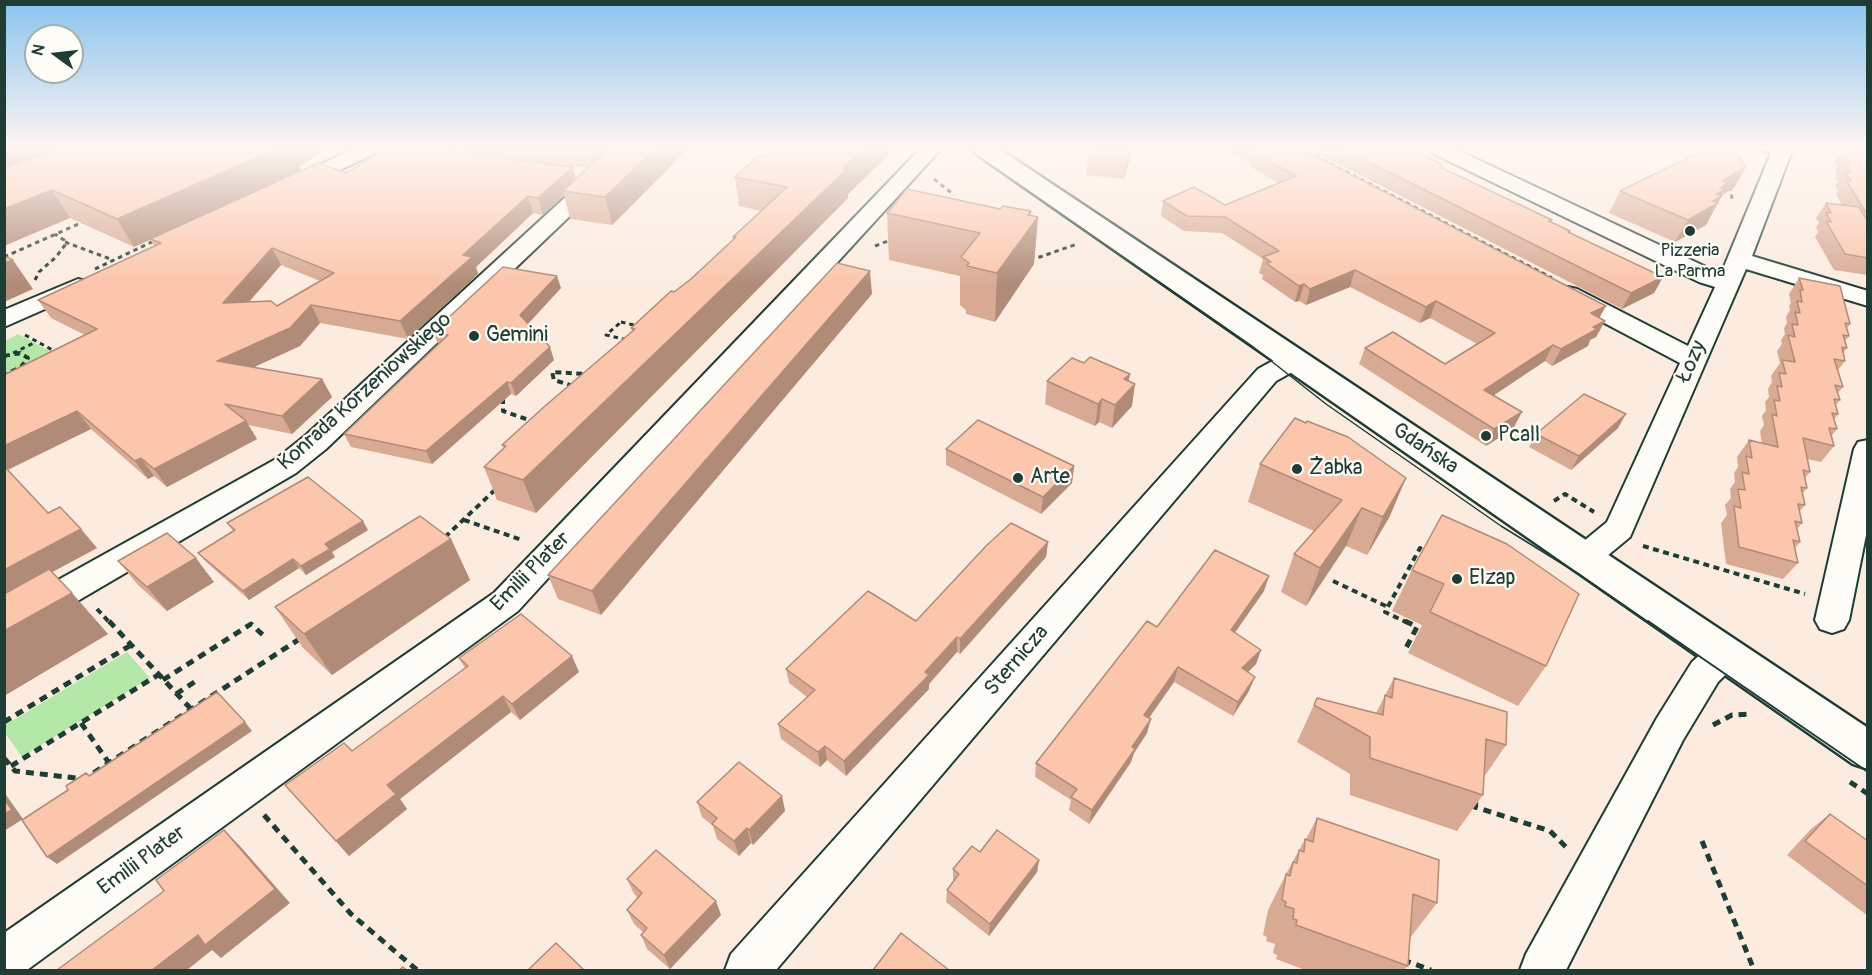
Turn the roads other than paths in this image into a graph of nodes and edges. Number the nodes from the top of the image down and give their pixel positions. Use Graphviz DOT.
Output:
graph roads {
  1 [pos="569,194"];
  2 [pos="901,194"];
  3 [pos="1050,194"];
  4 [pos="1532,194"];
  5 [pos="1761,194"];
  6 [pos="1738,259"];
  7 [pos="94,274"];
  8 [pos="1551,281"];
  9 [pos="1727,283"];
  10 [pos="1868,299"];
  11 [pos="12,326"];
  12 [pos="1693,358"];
  13 [pos="1294,360"];
  14 [pos="1868,449"];
  15 [pos="1584,558"];
  16 [pos="1833,612"];
  17 [pos="4,627"];
  18 [pos="1725,653"];
  19 [pos="1858,766"];
  20 [pos="4,960"];
  21 [pos="747,970"];
  22 [pos="1542,970"];
  1 -- 17 [label="street, Konrada Korzeniowskiego"];
  2 -- 20 [label="street, Emilii Plater"];
  3 -- 13 [label="street, Gdańska"];
  4 -- 9 [label="street"];
  5 -- 6 [label="street, Łozy"];
  6 -- 9 [label="street, Łozy"];
  6 -- 10 [label="street"];
  7 -- 11 [label="street"];
  8 -- 12 [label="street"];
  9 -- 12 [label="street, Łozy"];
  12 -- 15 [label="street, Łozy"];
  13 -- 15 [label="street, Gdańska"];
  13 -- 21 [label="street, Sternicza"];
  14 -- 16 [label="street"];
  15 -- 18 [label="street, Gdańska"];
  18 -- 19 [label="street, Gdańska"];
  18 -- 22 [label="street"];
}
